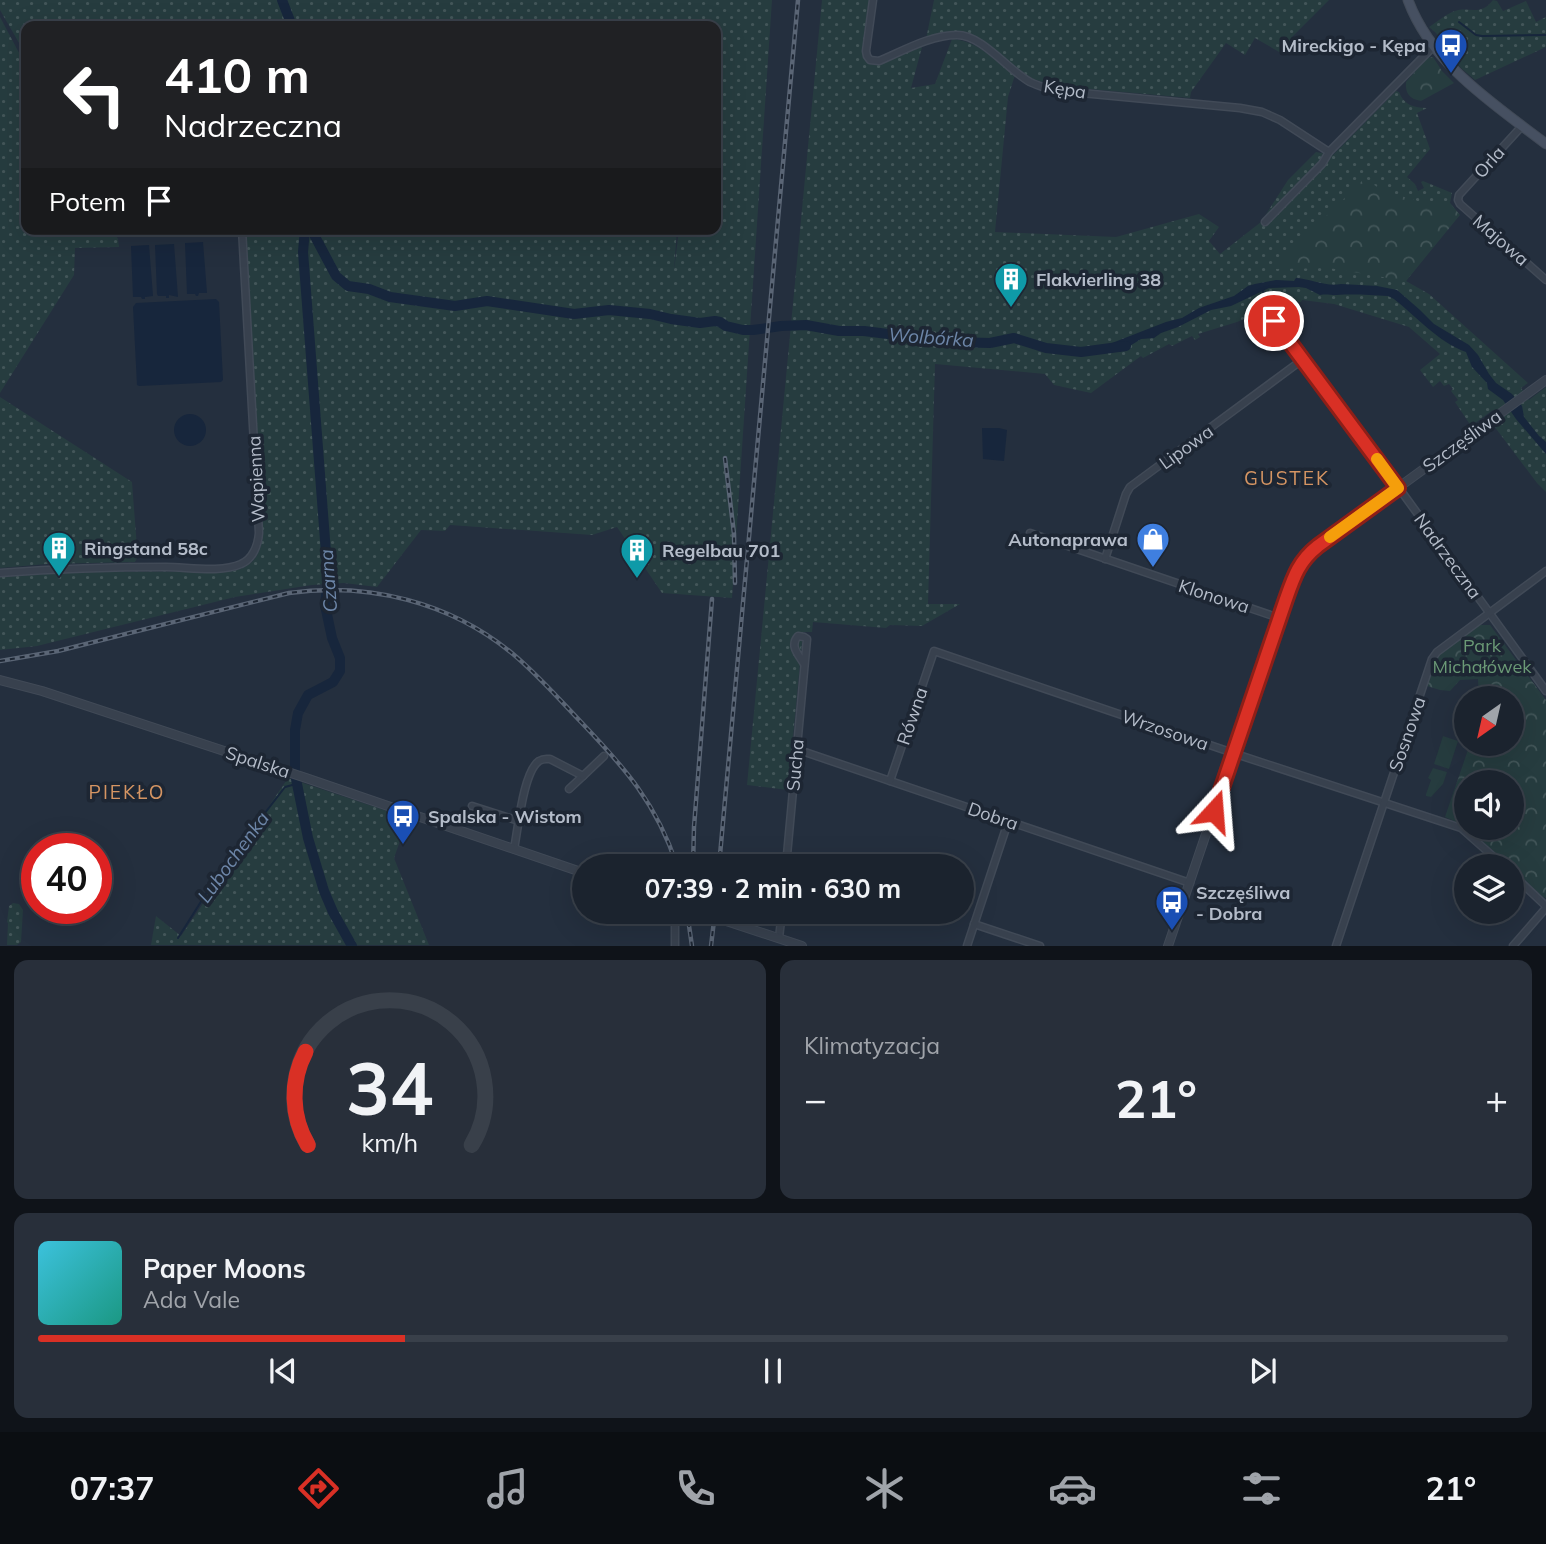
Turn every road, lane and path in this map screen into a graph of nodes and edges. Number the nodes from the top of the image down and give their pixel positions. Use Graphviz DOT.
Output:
graph roads {
  1 [pos="873,0"];
  2 [pos="1408,0"];
  3 [pos="1434,46"];
  4 [pos="1522,126"];
  5 [pos="1546,144"];
  6 [pos="1329,152"];
  7 [pos="1458,200"];
  8 [pos="1265,222"];
  9 [pos="242,235"];
  10 [pos="1546,280"];
  11 [pos="1274,321"];
  12 [pos="1302,360"];
  13 [pos="1546,380"];
  14 [pos="1398,488"];
  15 [pos="1030,533"];
  16 [pos="1105,559"];
  17 [pos="1546,571"];
  18 [pos="0,573"];
  19 [pos="1488,613"];
  20 [pos="1279,618"];
  21 [pos="934,651"];
  22 [pos="804,664"];
  23 [pos="0,680"];
  24 [pos="1546,691"];
  25 [pos="796,749"];
  26 [pos="1234,753"];
  27 [pos="604,756"];
  28 [pos="583,776"];
  29 [pos="890,781"];
  30 [pos="569,789"];
  31 [pos="1383,803"];
  32 [pos="472,806"];
  33 [pos="519,821"];
  34 [pos="1008,821"];
  35 [pos="514,849"];
  36 [pos="787,854"];
  37 [pos="1490,854"];
  38 [pos="572,869"];
  39 [pos="1190,883"];
  40 [pos="1524,886"];
  41 [pos="1546,907"];
  42 [pos="675,924"];
  43 [pos="736,924"];
  44 [pos="781,924"];
  45 [pos="974,924"];
  46 [pos="779,938"];
  47 [pos="675,946"];
  48 [pos="787,946"];
  49 [pos="802,946"];
  50 [pos="967,946"];
  51 [pos="1040,946"];
  52 [pos="1168,946"];
  53 [pos="1336,946"];
  54 [pos="1513,946"];
  1 -- 6 [label="street, Kępa"];
  2 -- 3 [label="main road"];
  3 -- 4 [label="main road"];
  3 -- 6 [label="street"];
  4 -- 5 [label="main road"];
  4 -- 7 [label="street, Orla"];
  6 -- 8 [label="street"];
  7 -- 10 [label="street, Majowa"];
  9 -- 18 [label="street, Wapienna"];
  11 -- 12 [label="street, Nadrzeczna"];
  12 -- 14 [label="street, Nadrzeczna"];
  12 -- 16 [label="street, Lipowa"];
  13 -- 14 [label="street, Szczęśliwa"];
  14 -- 19 [label="street, Nadrzeczna"];
  14 -- 20 [label="street, Szczęśliwa"];
  15 -- 16 [label="street, Klonowa"];
  16 -- 20 [label="street, Klonowa"];
  17 -- 19 [label="street, Sosnowa"];
  19 -- 24 [label="street, Nadrzeczna"];
  19 -- 31 [label="street, Sosnowa"];
  20 -- 26 [label="street, Szczęśliwa"];
  21 -- 26 [label="street, Wrzosowa"];
  21 -- 29 [label="street, Równa"];
  22 -- 25 [label="street, Sucha"];
  23 -- 35 [label="street, Spalska"];
  25 -- 29 [label="street, Dobra"];
  25 -- 36 [label="street, Sucha"];
  26 -- 31 [label="street, Wrzosowa"];
  26 -- 39 [label="street, Szczęśliwa"];
  27 -- 28 [label="street"];
  28 -- 30 [label="street"];
  28 -- 33 [label="street"];
  29 -- 34 [label="street, Dobra"];
  31 -- 37 [label="street, Wrzosowa"];
  31 -- 53 [label="street, Sosnowa"];
  32 -- 33 [label="street"];
  33 -- 35 [label="street"];
  34 -- 39 [label="street, Dobra"];
  34 -- 45 [label="street"];
  35 -- 38 [label="street, Spalska"];
  39 -- 52 [label="street, Szczęśliwa"];
  40 -- 41 [label="street"];
  41 -- 54 [label="street"];
  42 -- 47 [label="street"];
  43 -- 46 [label="street"];
  44 -- 46 [label="street"];
  45 -- 50 [label="street"];
  45 -- 51 [label="street"];
  46 -- 48 [label="street"];
  46 -- 49 [label="street"];
}
